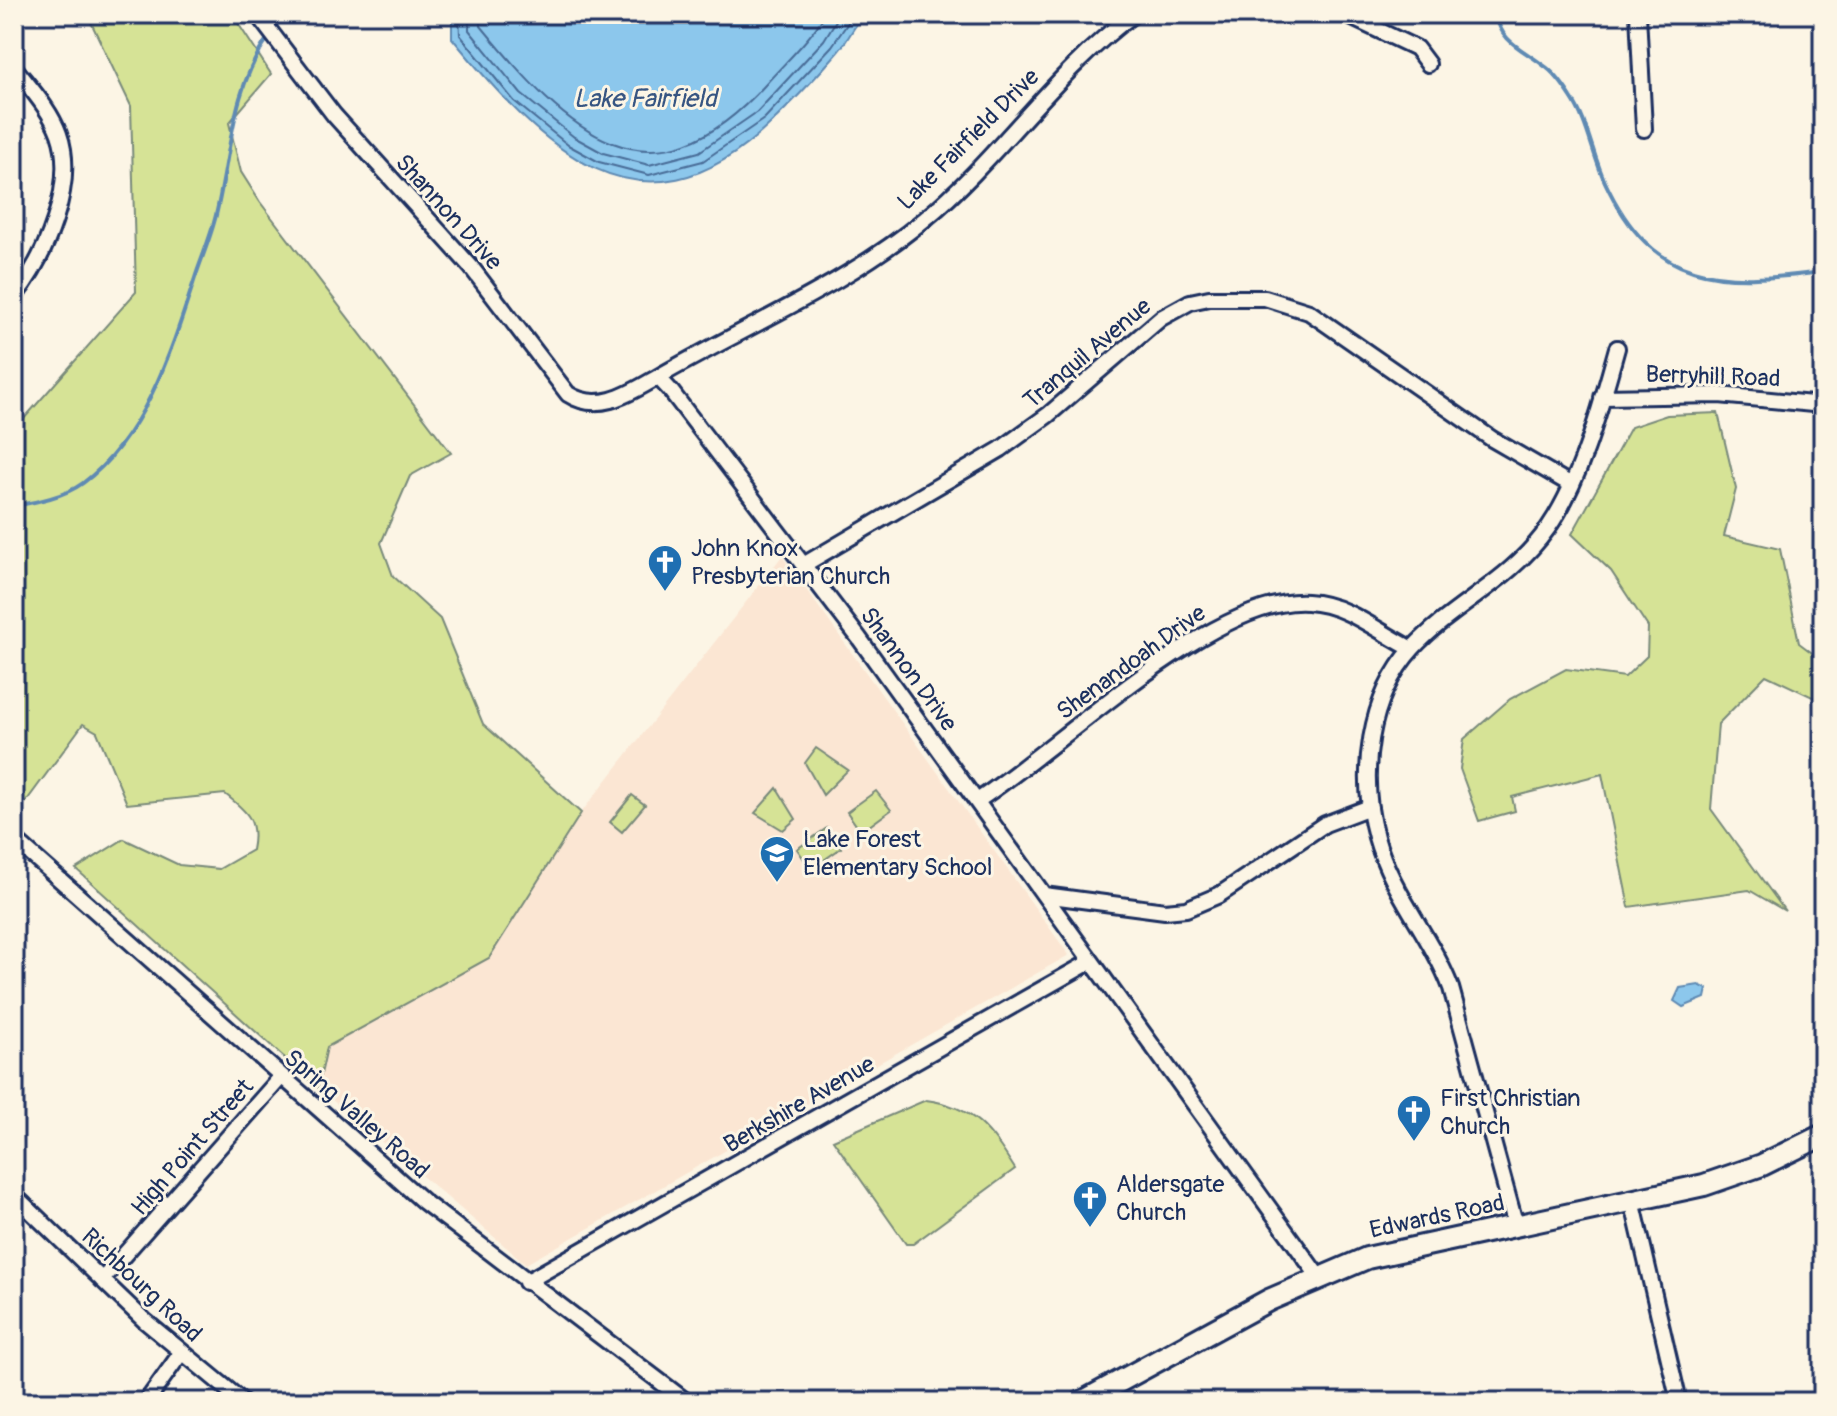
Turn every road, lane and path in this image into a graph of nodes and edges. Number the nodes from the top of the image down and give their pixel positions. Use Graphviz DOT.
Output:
graph roads {
  1 [pos="1134,14"];
  2 [pos="1344,14"];
  3 [pos="1638,14"];
  4 [pos="259,17"];
  5 [pos="1428,64"];
  6 [pos="14,67"];
  7 [pos="1644,129"];
  8 [pos="14,297"];
  9 [pos="1617,348"];
  10 [pos="658,377"];
  11 [pos="1602,397"];
  12 [pos="1823,405"];
  13 [pos="1570,484"];
  14 [pos="805,564"];
  15 [pos="1412,649"];
  16 [pos="977,801"];
  17 [pos="1370,807"];
  18 [pos="14,839"];
  19 [pos="1044,895"];
  20 [pos="1090,962"];
  21 [pos="281,1077"];
  22 [pos="1823,1135"];
  23 [pos="14,1195"];
  24 [pos="1632,1200"];
  25 [pos="1516,1226"];
  26 [pos="1318,1276"];
  27 [pos="102,1280"];
  28 [pos="526,1282"];
  29 [pos="181,1353"];
  30 [pos="146,1402"];
  31 [pos="243,1402"];
  32 [pos="687,1402"];
  33 [pos="1082,1402"];
  34 [pos="1679,1402"];
  1 -- 10 [label="street, Lake Fairfield Drive"];
  2 -- 5 [label="street"];
  3 -- 7 [label="street"];
  4 -- 10 [label="street, Shannon Drive"];
  6 -- 8 [label="street"];
  9 -- 11 [label="street"];
  10 -- 14 [label="street, Shannon Drive"];
  11 -- 12 [label="street, Berryhill Road"];
  11 -- 13 [label="street"];
  13 -- 14 [label="street, Tranquil Avenue"];
  13 -- 15 [label="street"];
  14 -- 16 [label="street, Shannon Drive"];
  15 -- 16 [label="street, Shenandoah Drive"];
  15 -- 17 [label="street"];
  16 -- 19 [label="street, Shannon Drive"];
  17 -- 19 [label="street"];
  17 -- 25 [label="street"];
  18 -- 21 [label="street, Spring Valley Road"];
  19 -- 20 [label="street, Shannon Drive"];
  20 -- 26 [label="street, Shannon Drive"];
  20 -- 28 [label="street, Berkshire Avenue"];
  21 -- 27 [label="street, High Point Street"];
  21 -- 28 [label="street, Spring Valley Road"];
  22 -- 24 [label="street, Edwards Road"];
  23 -- 27 [label="street, Richbourg Road"];
  24 -- 25 [label="street, Edwards Road"];
  24 -- 34 [label="street"];
  25 -- 26 [label="street, Edwards Road"];
  26 -- 33 [label="street, Edwards Road"];
  27 -- 29 [label="street, Richbourg Road"];
  28 -- 32 [label="street, Spring Valley Road"];
  29 -- 30 [label="street"];
  29 -- 31 [label="street, Richbourg Road"];
}
